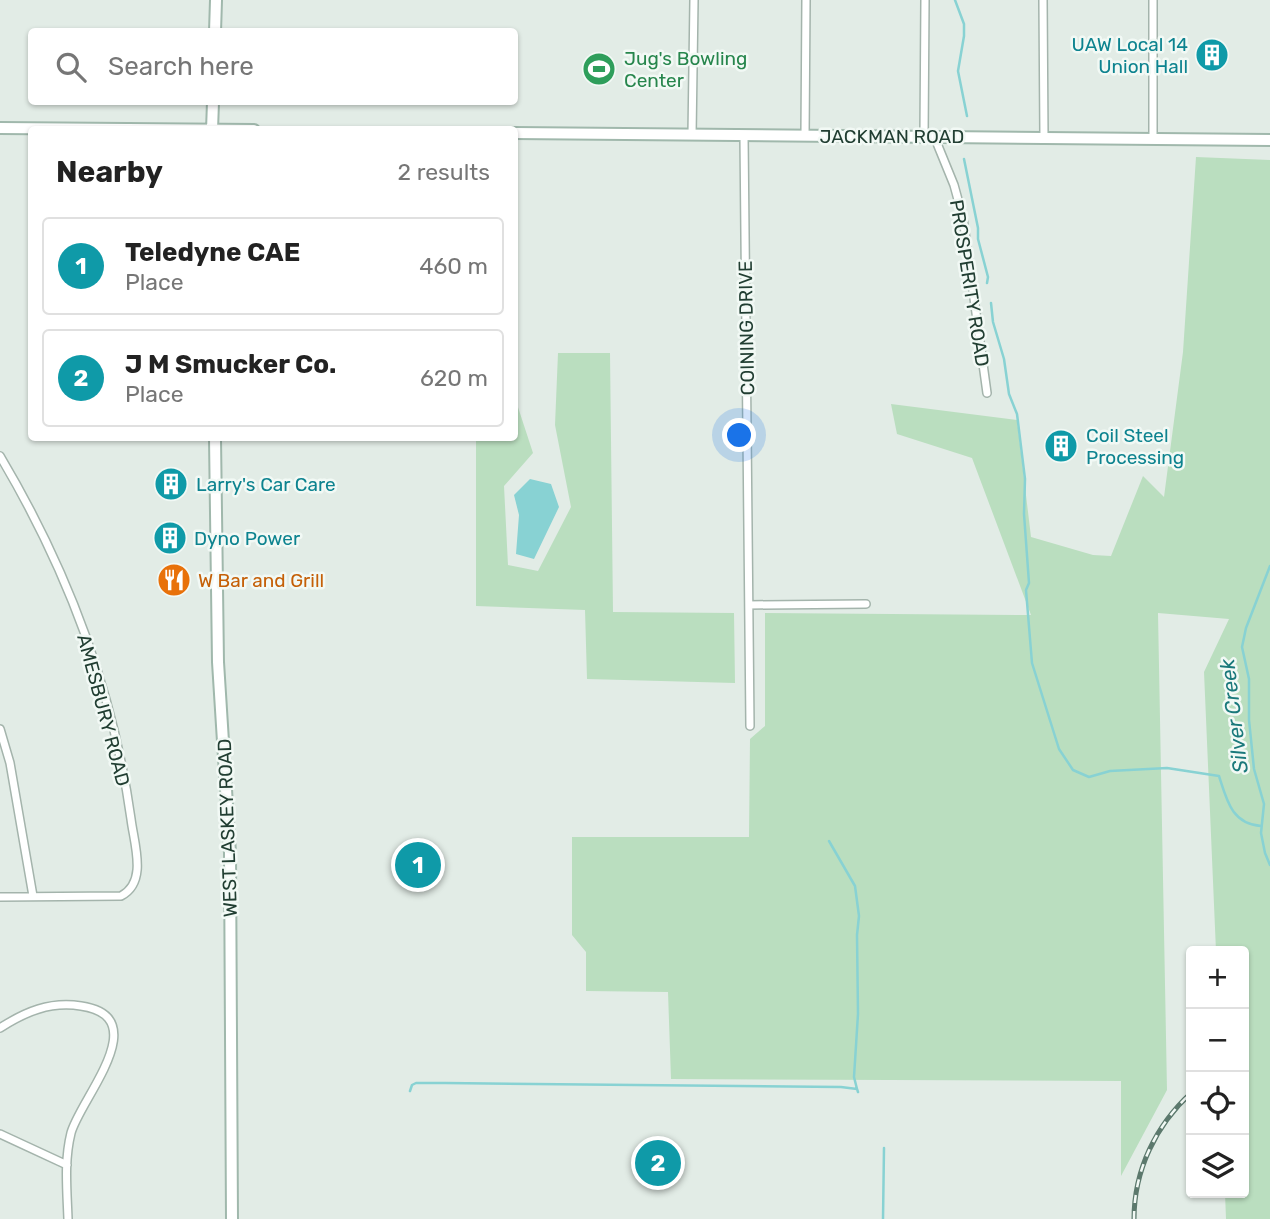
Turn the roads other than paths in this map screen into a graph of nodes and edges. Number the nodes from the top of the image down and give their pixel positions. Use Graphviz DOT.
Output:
graph roads {
  1 [pos="216,0"];
  2 [pos="694,0"];
  3 [pos="806,0"];
  4 [pos="925,0"];
  5 [pos="1043,0"];
  6 [pos="1153,0"];
  7 [pos="215,28"];
  8 [pos="213,105"];
  9 [pos="212,126"];
  10 [pos="0,128"];
  11 [pos="28,128"];
  12 [pos="518,133"];
  13 [pos="692,135"];
  14 [pos="744,136"];
  15 [pos="806,136"];
  16 [pos="929,136"];
  17 [pos="1044,137"];
  18 [pos="1153,138"];
  19 [pos="1270,140"];
  20 [pos="987,393"];
  21 [pos="215,441"];
  22 [pos="0,456"];
  23 [pos="866,604"];
  24 [pos="749,605"];
  25 [pos="750,726"];
  26 [pos="0,729"];
  27 [pos="0,897"];
  28 [pos="33,897"];
  29 [pos="0,1028"];
  30 [pos="0,1134"];
  31 [pos="67,1166"];
  32 [pos="68,1219"];
  33 [pos="232,1219"];
  1 -- 7 [label="main road"];
  2 -- 13 [label="street"];
  3 -- 15 [label="street"];
  4 -- 16 [label="street"];
  5 -- 17 [label="street"];
  6 -- 18 [label="street"];
  8 -- 9 [label="main road"];
  10 -- 11 [label="main road"];
  12 -- 13 [label="main road, JACKMAN ROAD"];
  13 -- 14 [label="main road, JACKMAN ROAD"];
  14 -- 15 [label="main road, JACKMAN ROAD"];
  14 -- 24 [label="street, COINING DRIVE"];
  15 -- 16 [label="main road, JACKMAN ROAD"];
  16 -- 17 [label="main road, JACKMAN ROAD"];
  16 -- 20 [label="street, PROSPERITY ROAD"];
  17 -- 18 [label="main road, JACKMAN ROAD"];
  18 -- 19 [label="main road, JACKMAN ROAD"];
  21 -- 33 [label="main road, WEST LASKEY ROAD"];
  22 -- 28 [label="street, AMESBURY ROAD"];
  23 -- 24 [label="street"];
  24 -- 25 [label="street, COINING DRIVE"];
  26 -- 28 [label="street"];
  27 -- 28 [label="street, AMESBURY ROAD"];
  29 -- 31 [label="street"];
  30 -- 31 [label="street"];
  31 -- 32 [label="street"];
}
